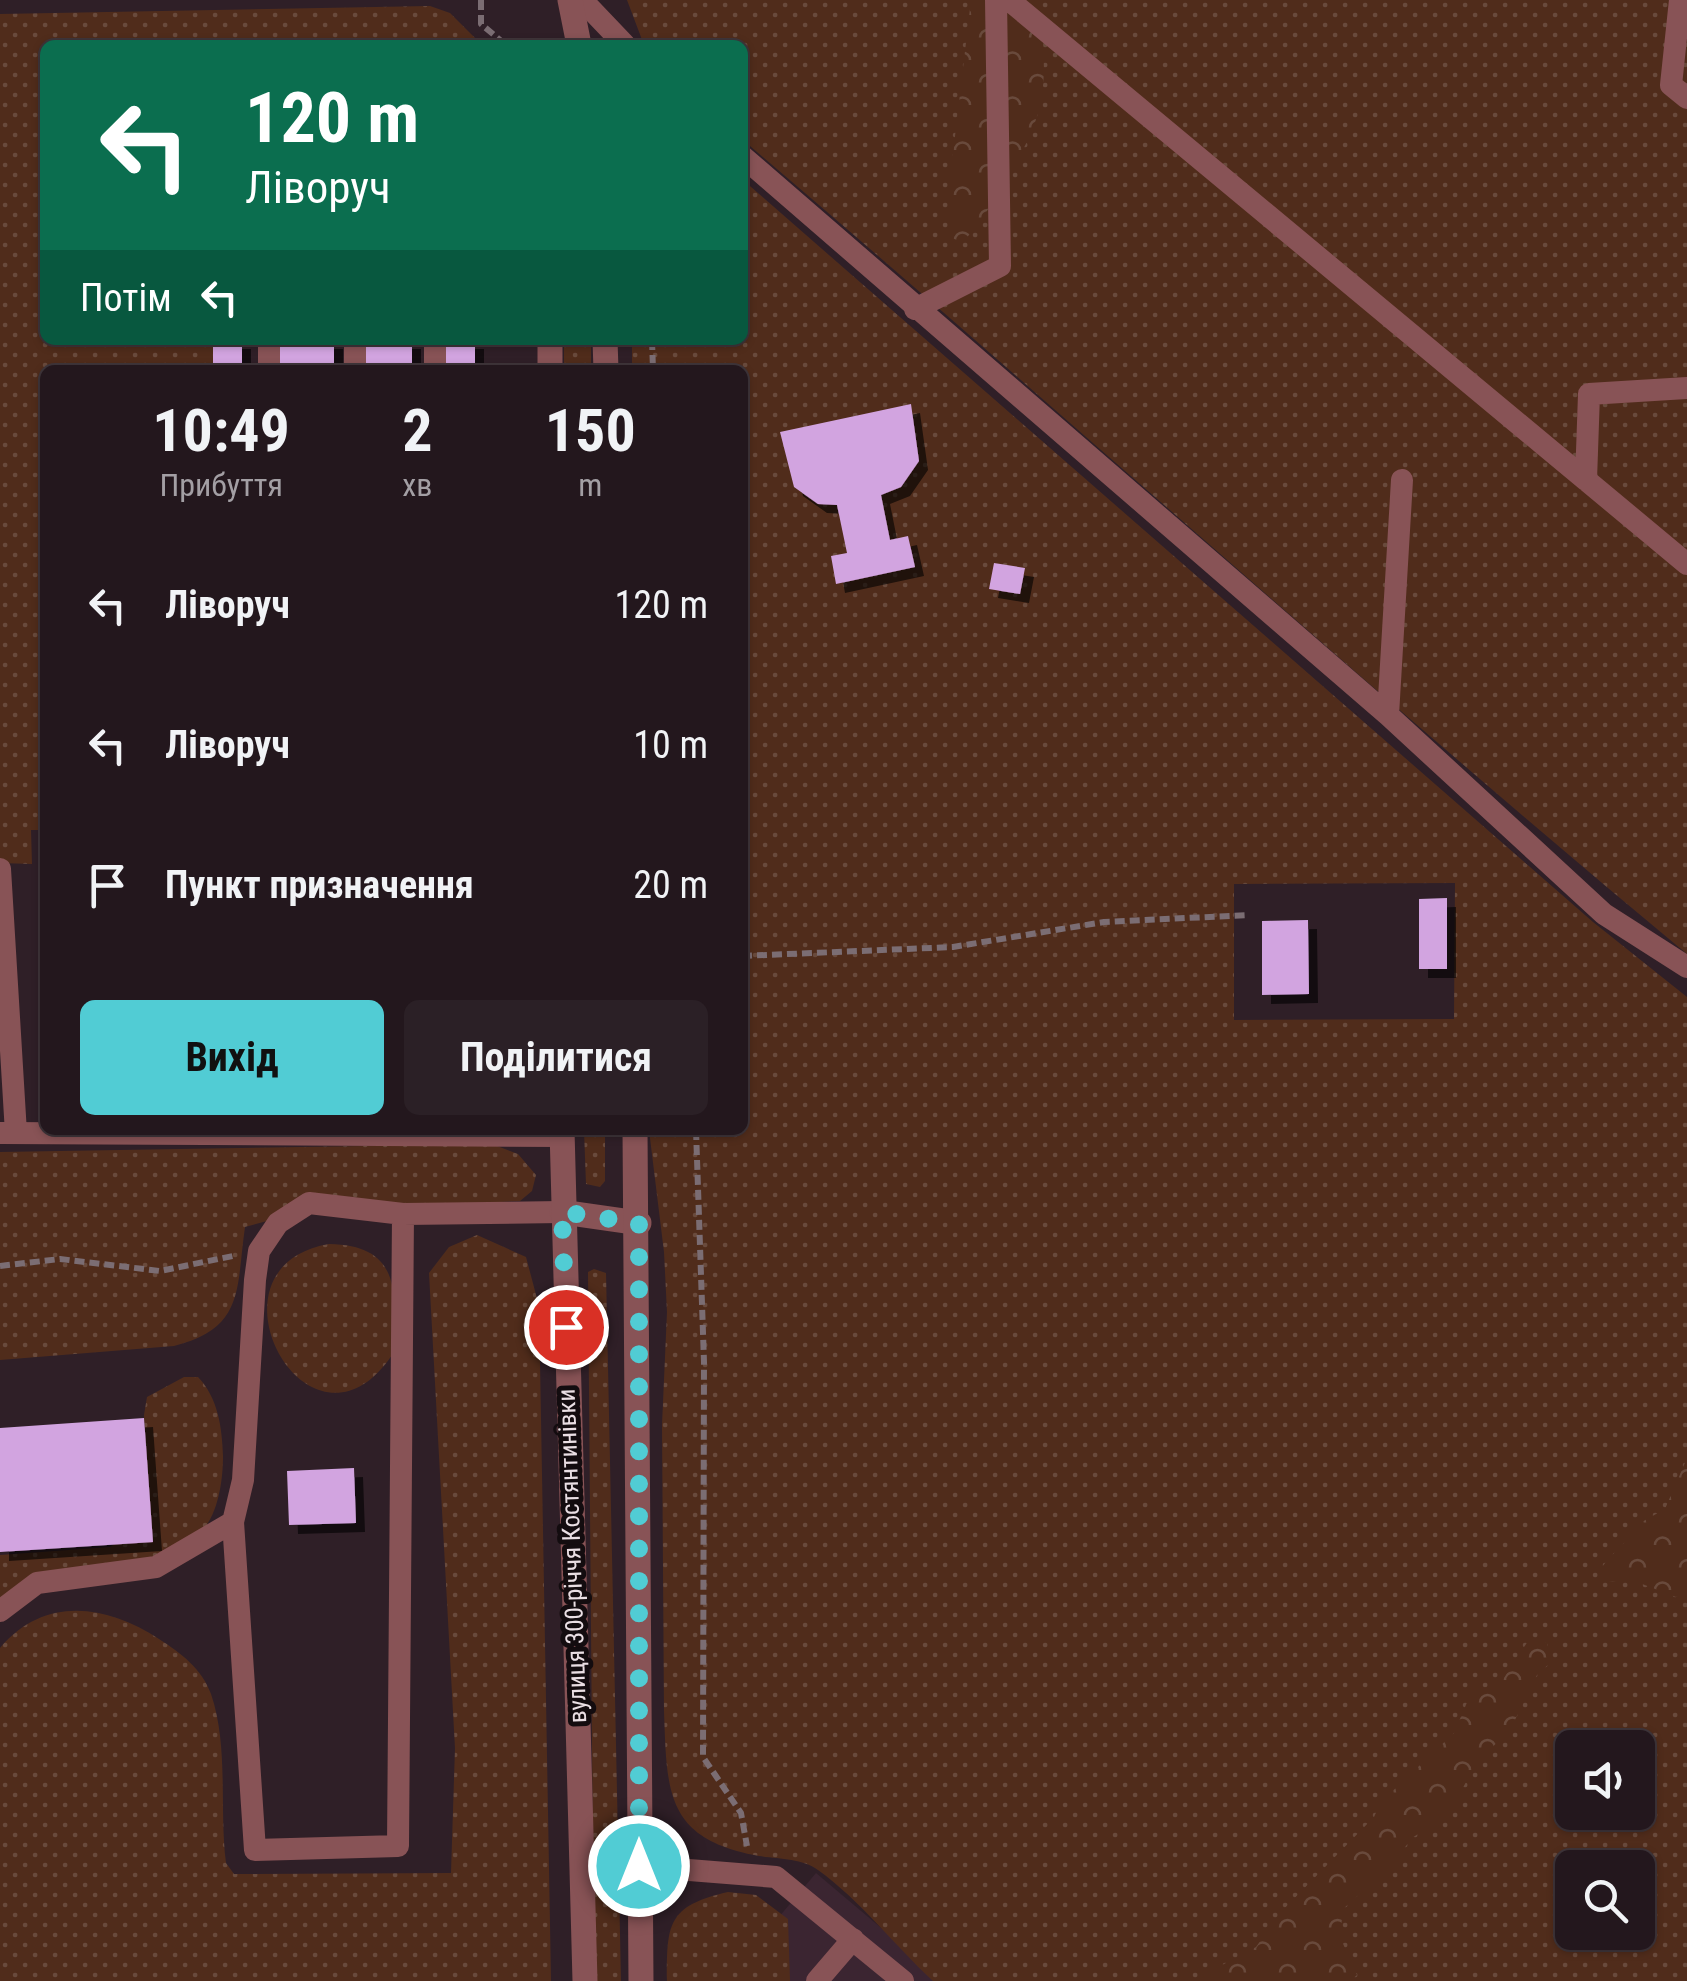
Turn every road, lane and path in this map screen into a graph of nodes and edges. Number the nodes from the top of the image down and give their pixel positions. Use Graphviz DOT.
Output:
graph roads {
  1 [pos="481,0"];
  2 [pos="568,0"];
  3 [pos="582,0"];
  4 [pos="996,0"];
  5 [pos="1009,0"];
  6 [pos="1680,0"];
  7 [pos="500,40"];
  8 [pos="562,40"];
  9 [pos="578,40"];
  10 [pos="620,40"];
  11 [pos="1687,98"];
  12 [pos="748,161"];
  13 [pos="914,309"];
  14 [pos="1687,388"];
  15 [pos="1402,480"];
  16 [pos="1586,480"];
  17 [pos="1687,564"];
  18 [pos="1388,715"];
  19 [pos="0,868"];
  20 [pos="1249,915"];
  21 [pos="748,956"];
  22 [pos="1687,967"];
  23 [pos="8,1133"];
  24 [pos="40,1133"];
  25 [pos="562,1135"];
  26 [pos="635,1135"];
  27 [pos="696,1135"];
  28 [pos="562,1212"];
  29 [pos="403,1214"];
  30 [pos="639,1223"];
  31 [pos="259,1251"];
  32 [pos="0,1266"];
  33 [pos="233,1522"];
  34 [pos="0,1611"];
  35 [pos="639,1866"];
  36 [pos="751,1872"];
  37 [pos="853,1939"];
  38 [pos="585,1981"];
  39 [pos="641,1981"];
  40 [pos="817,1981"];
  41 [pos="902,1981"];
  1 -- 7 [label="path"];
  2 -- 8 [label="street"];
  2 -- 9 [label="street"];
  3 -- 10 [label="lane"];
  4 -- 13 [label="lane"];
  5 -- 16 [label="lane"];
  6 -- 11 [label="lane"];
  12 -- 13 [label="lane"];
  13 -- 18 [label="lane"];
  14 -- 16 [label="lane"];
  15 -- 18 [label="lane"];
  16 -- 17 [label="lane"];
  18 -- 22 [label="lane"];
  19 -- 23 [label="lane"];
  20 -- 21 [label="path"];
  23 -- 24 [label="lane"];
  25 -- 28 [label="street, вулиця 300-річчя Костянтинівки"];
  26 -- 30 [label="street"];
  27 -- 36 [label="path"];
  28 -- 29 [label="lane"];
  28 -- 30 [label="street"];
  28 -- 38 [label="street, вулиця 300-річчя Костянтинівки"];
  29 -- 31 [label="lane"];
  29 -- 33 [label="lane"];
  30 -- 35 [label="street"];
  31 -- 32 [label="path"];
  31 -- 33 [label="lane"];
  33 -- 34 [label="lane"];
  35 -- 36 [label="lane"];
  35 -- 39 [label="street"];
  36 -- 37 [label="lane"];
  37 -- 40 [label="lane"];
  37 -- 41 [label="lane"];
}
